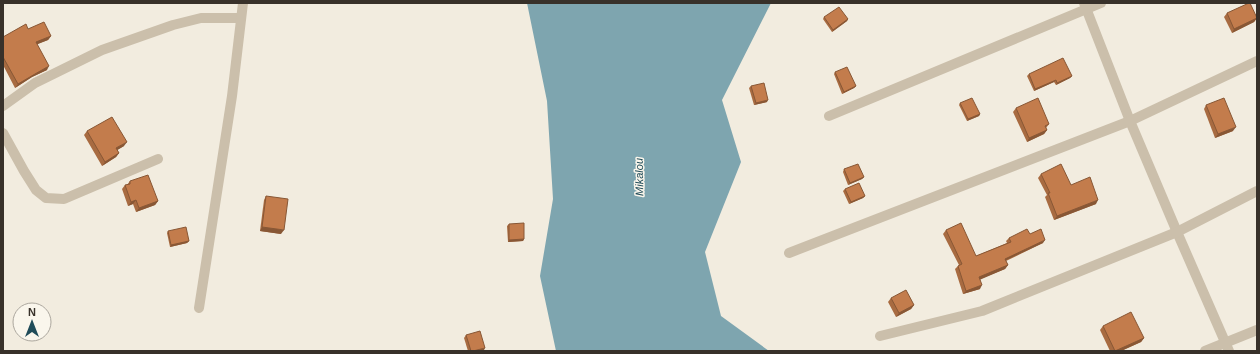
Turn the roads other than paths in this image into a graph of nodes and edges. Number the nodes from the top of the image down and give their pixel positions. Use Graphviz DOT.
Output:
graph roads {
  1 [pos="243,3"];
  2 [pos="1101,3"];
  3 [pos="1085,6"];
  4 [pos="241,18"];
  5 [pos="1257,61"];
  6 [pos="3,106"];
  7 [pos="829,116"];
  8 [pos="1130,121"];
  9 [pos="3,133"];
  10 [pos="158,159"];
  11 [pos="1257,191"];
  12 [pos="1177,232"];
  13 [pos="789,253"];
  14 [pos="198,308"];
  15 [pos="1257,330"];
  16 [pos="880,336"];
  17 [pos="1228,347"];
  18 [pos="1205,351"];
  1 -- 4 [label="street"];
  2 -- 3 [label="street"];
  3 -- 7 [label="street"];
  3 -- 8 [label="street"];
  4 -- 6 [label="street"];
  4 -- 14 [label="street"];
  5 -- 8 [label="street"];
  8 -- 12 [label="street"];
  8 -- 13 [label="street"];
  9 -- 10 [label="street"];
  11 -- 12 [label="street"];
  12 -- 16 [label="street"];
  12 -- 17 [label="street"];
  15 -- 17 [label="street"];
  17 -- 18 [label="street"];
}
